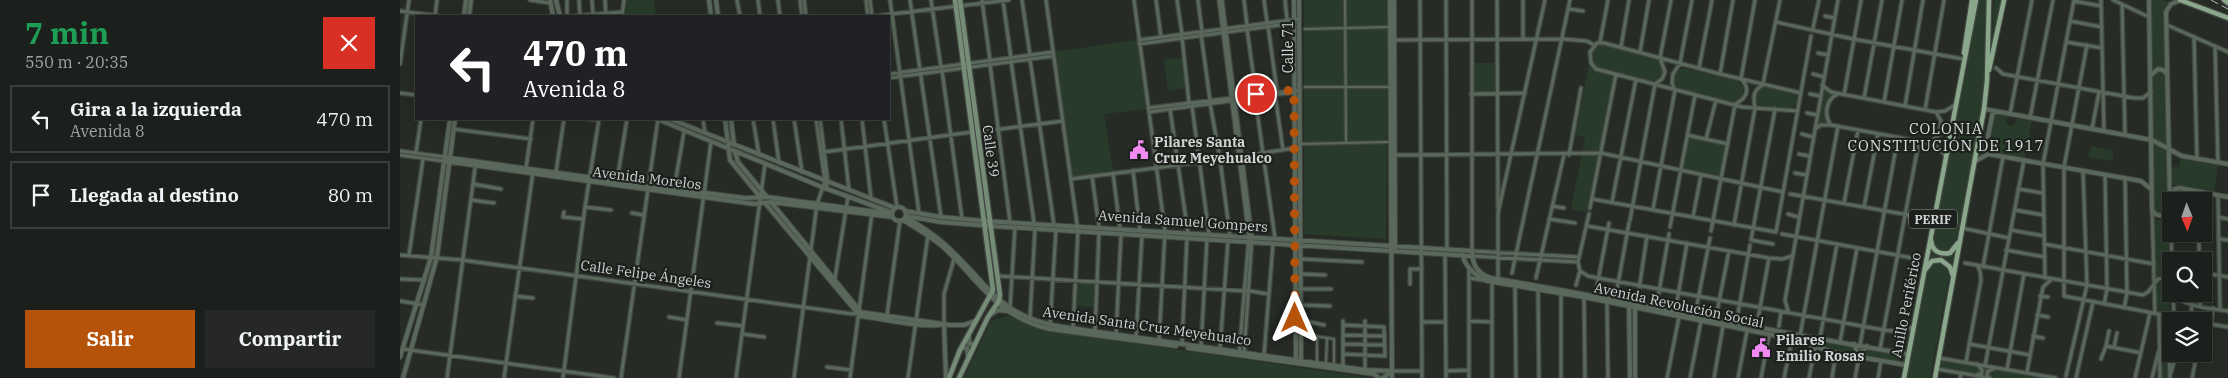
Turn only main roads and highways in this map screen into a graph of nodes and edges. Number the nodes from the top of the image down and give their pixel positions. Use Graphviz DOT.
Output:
graph roads {
  1 [pos="1972,0"];
  2 [pos="1976,0"];
  3 [pos="1989,0"];
  4 [pos="2004,0"];
  5 [pos="2180,0"];
  6 [pos="2224,0"];
  7 [pos="958,3"];
  8 [pos="2228,3"];
  9 [pos="2228,18"];
  10 [pos="1964,58"];
  11 [pos="1987,81"];
  12 [pos="987,223"];
  13 [pos="1932,228"];
  14 [pos="1961,236"];
  15 [pos="1923,273"];
  16 [pos="1953,277"];
  17 [pos="948,378"];
  18 [pos="959,378"];
  19 [pos="1904,378"];
  20 [pos="1935,378"];
  1 -- 10 [label="main road"];
  2 -- 10 [label="main road, Anillo Periférico / PERIF"];
  3 -- 11 [label="main road, PERIF"];
  4 -- 11 [label="main road"];
  5 -- 9 [label="main road"];
  6 -- 8 [label="main road"];
  7 -- 12 [label="main road, Calle 39"];
  10 -- 13 [label="main road, Anillo Periférico / PERIF"];
  11 -- 14 [label="main road, PERIF"];
  12 -- 17 [label="main road, Calle 39"];
  12 -- 18 [label="main road, Calle 39"];
  13 -- 14 [label="main road"];
  13 -- 15 [label="main road, Anillo Periférico / PERIF"];
  14 -- 16 [label="main road, PERIF"];
  15 -- 16 [label="main road"];
  15 -- 19 [label="main road, Anillo Periférico / PERIF"];
  16 -- 20 [label="main road, PERIF"];
}
